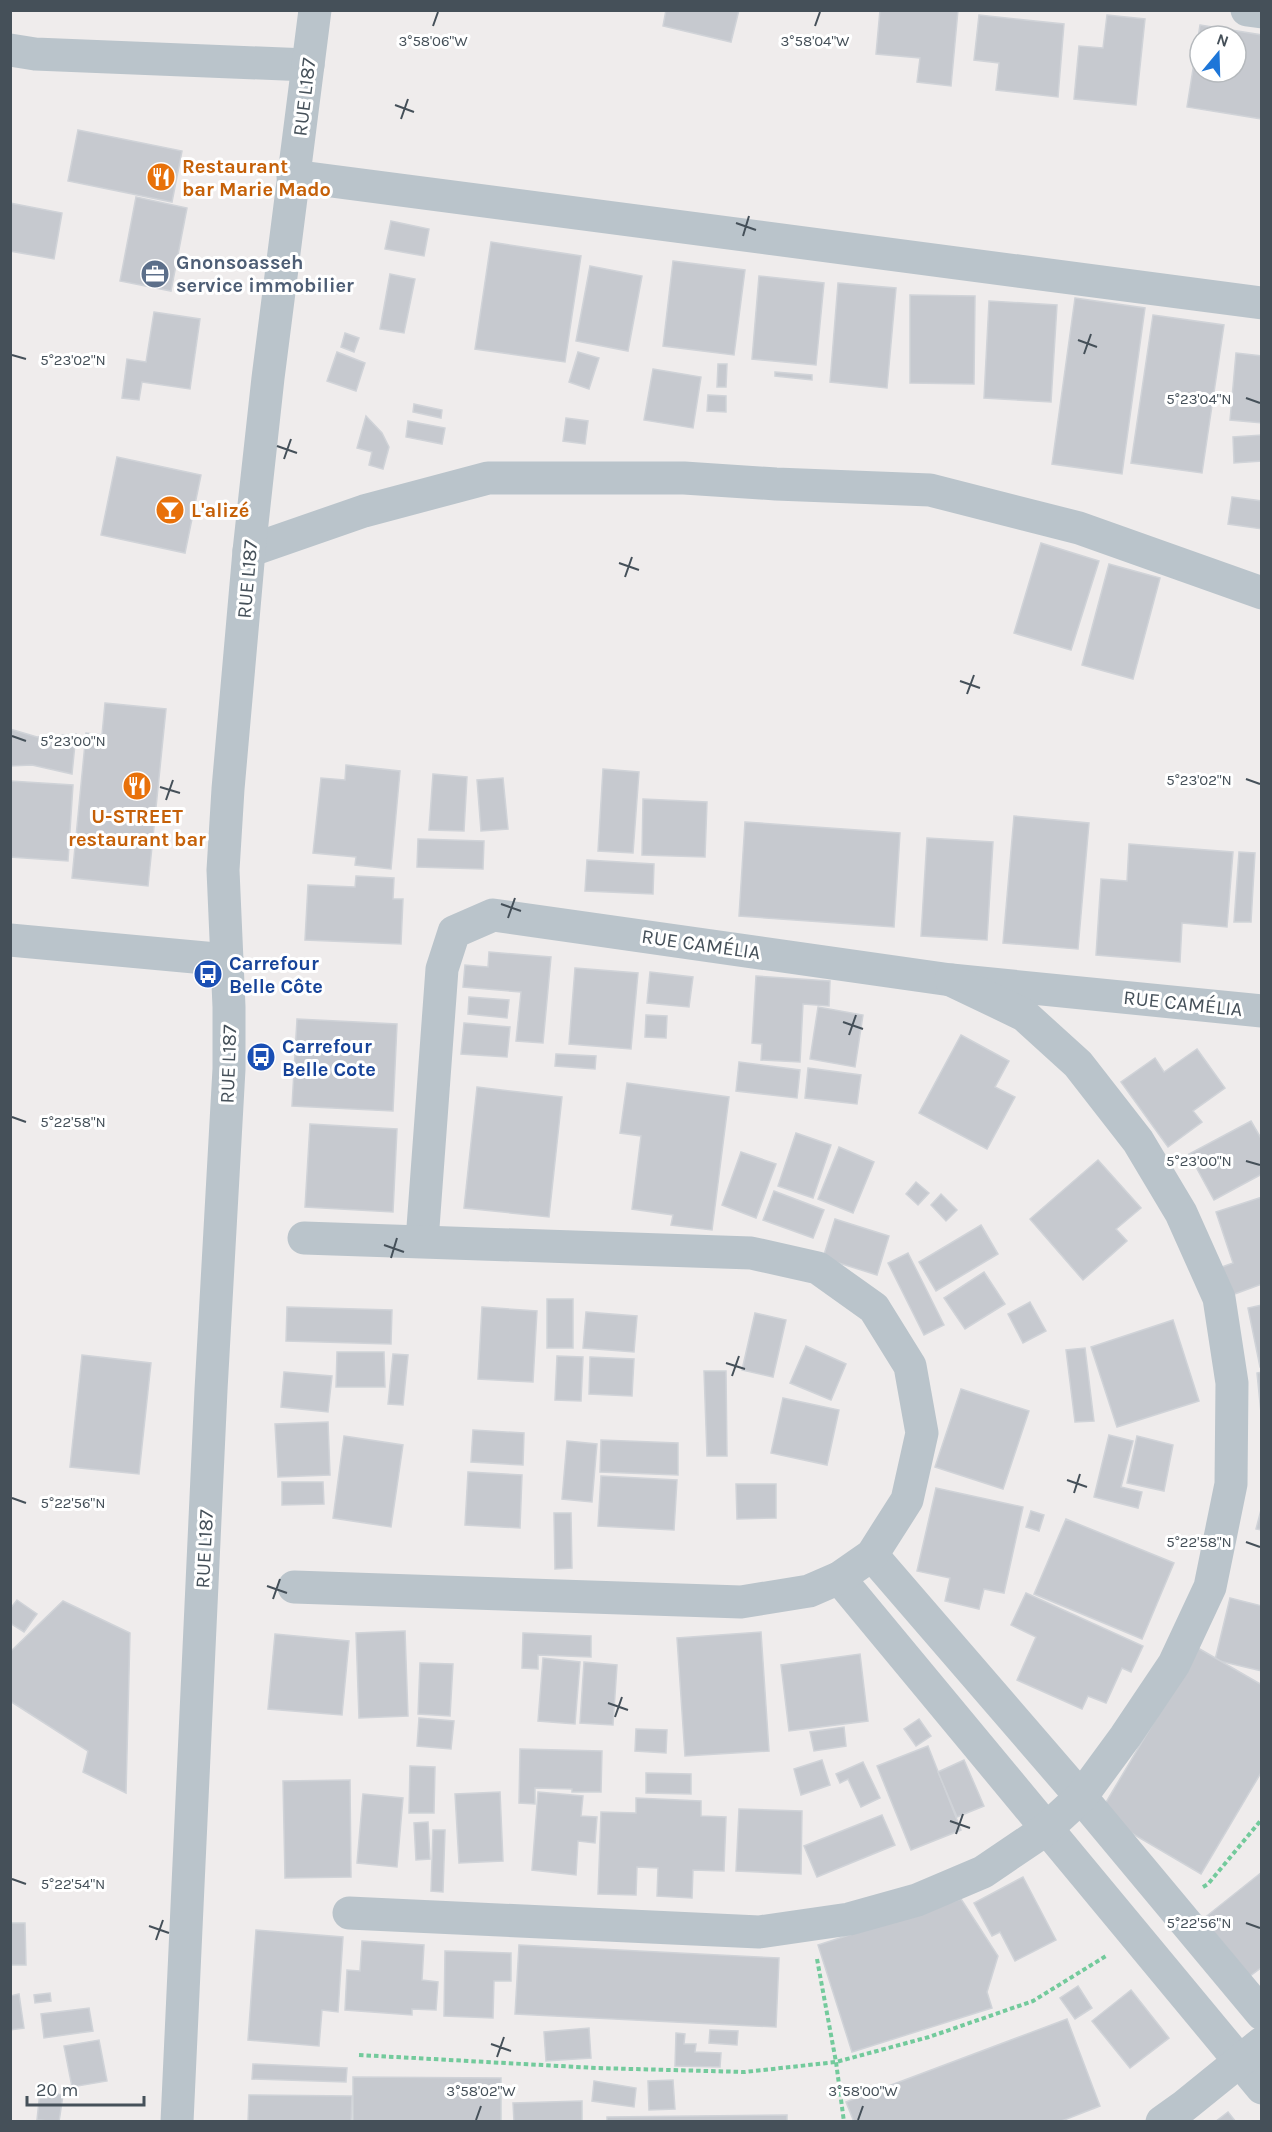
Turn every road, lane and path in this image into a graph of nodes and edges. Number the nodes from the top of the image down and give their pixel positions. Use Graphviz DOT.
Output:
graph roads {
  1 [pos="315,10"];
  2 [pos="1247,10"];
  3 [pos="1262,12"];
  4 [pos="10,50"];
  5 [pos="308,65"];
  6 [pos="293,176"];
  7 [pos="1262,303"];
  8 [pos="249,551"];
  9 [pos="1262,593"];
  10 [pos="10,940"];
  11 [pos="227,960"];
  12 [pos="951,980"];
  13 [pos="1262,1011"];
  14 [pos="304,1238"];
  15 [pos="422,1241"];
  16 [pos="872,1556"];
  17 [pos="838,1578"];
  18 [pos="294,1587"];
  19 [pos="1081,1797"];
  20 [pos="1262,1819"];
  21 [pos="1046,1830"];
  22 [pos="1171,1908"];
  23 [pos="348,1913"];
  24 [pos="811,1926"];
  25 [pos="1136,1938"];
  26 [pos="1262,2014"];
  27 [pos="1249,2052"];
  28 [pos="359,2055"];
  29 [pos="836,2062"];
  30 [pos="1262,2088"];
  31 [pos="177,2121"];
  32 [pos="844,2121"];
  33 [pos="1162,2121"];
  1 -- 5 [label="street, RUE L187"];
  2 -- 3 [label="street"];
  4 -- 5 [label="street"];
  5 -- 6 [label="street, RUE L187"];
  6 -- 7 [label="street"];
  6 -- 8 [label="street, RUE L187"];
  8 -- 9 [label="street"];
  8 -- 11 [label="street, RUE L187"];
  10 -- 11 [label="street"];
  11 -- 31 [label="street, RUE L187"];
  12 -- 13 [label="street, RUE CAMÉLIA"];
  12 -- 15 [label="street, RUE CAMÉLIA"];
  12 -- 19 [label="street"];
  14 -- 15 [label="street"];
  15 -- 16 [label="street"];
  16 -- 17 [label="street"];
  16 -- 19 [label="street"];
  17 -- 18 [label="street"];
  17 -- 21 [label="street"];
  19 -- 21 [label="street"];
  19 -- 22 [label="street"];
  20 -- 22 [label="path"];
  21 -- 24 [label="street"];
  21 -- 25 [label="street"];
  22 -- 26 [label="street"];
  23 -- 24 [label="street"];
  24 -- 29 [label="path"];
  25 -- 27 [label="street"];
  25 -- 29 [label="path"];
  27 -- 30 [label="street"];
  27 -- 33 [label="street"];
  28 -- 29 [label="path"];
  29 -- 32 [label="path"];
}
